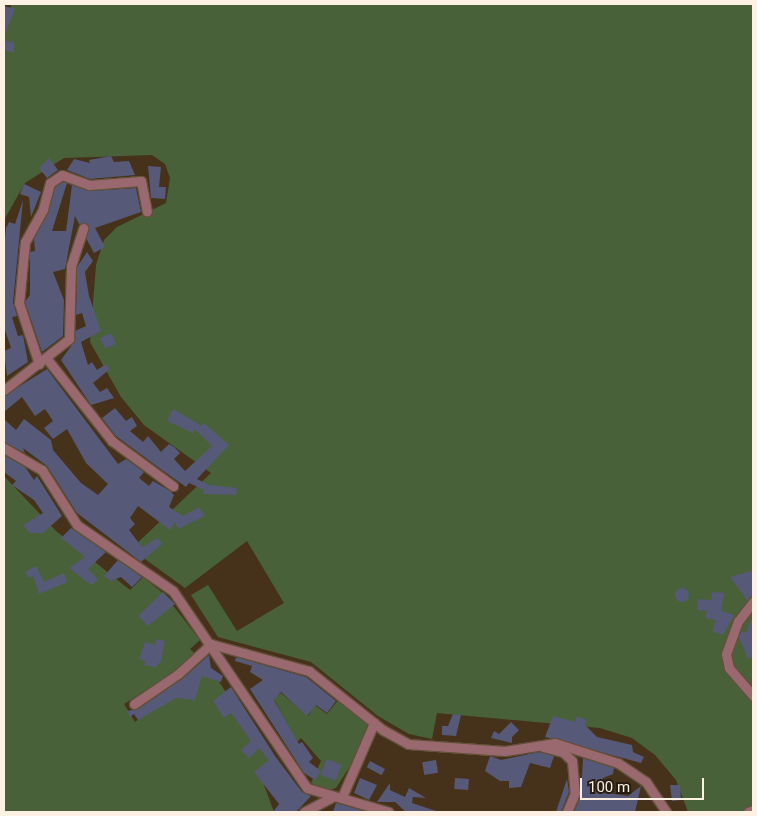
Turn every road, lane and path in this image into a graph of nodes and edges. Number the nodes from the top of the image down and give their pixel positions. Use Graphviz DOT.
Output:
graph roads {
  1 [pos="147,211"];
  2 [pos="83,228"];
  3 [pos="43,361"];
  4 [pos="4,390"];
  5 [pos="4,448"];
  6 [pos="173,486"];
  7 [pos="753,602"];
  8 [pos="211,644"];
  9 [pos="753,696"];
  10 [pos="134,704"];
  11 [pos="374,723"];
  12 [pos="530,746"];
  13 [pos="312,791"];
  14 [pos="337,797"];
  15 [pos="753,810"];
  16 [pos="307,811"];
  17 [pos="389,812"];
  18 [pos="567,812"];
  19 [pos="666,812"];
  20 [pos="748,812"];
  1 -- 3 [label="street"];
  2 -- 3 [label="street"];
  3 -- 4 [label="street"];
  3 -- 6 [label="street"];
  5 -- 8 [label="street"];
  7 -- 9 [label="street"];
  8 -- 10 [label="street"];
  8 -- 11 [label="street"];
  8 -- 13 [label="street"];
  11 -- 12 [label="street"];
  11 -- 14 [label="street"];
  12 -- 18 [label="street"];
  12 -- 19 [label="street"];
  13 -- 14 [label="street"];
  13 -- 16 [label="street"];
  14 -- 16 [label="street"];
  14 -- 17 [label="street"];
  15 -- 20 [label="street"];
}
